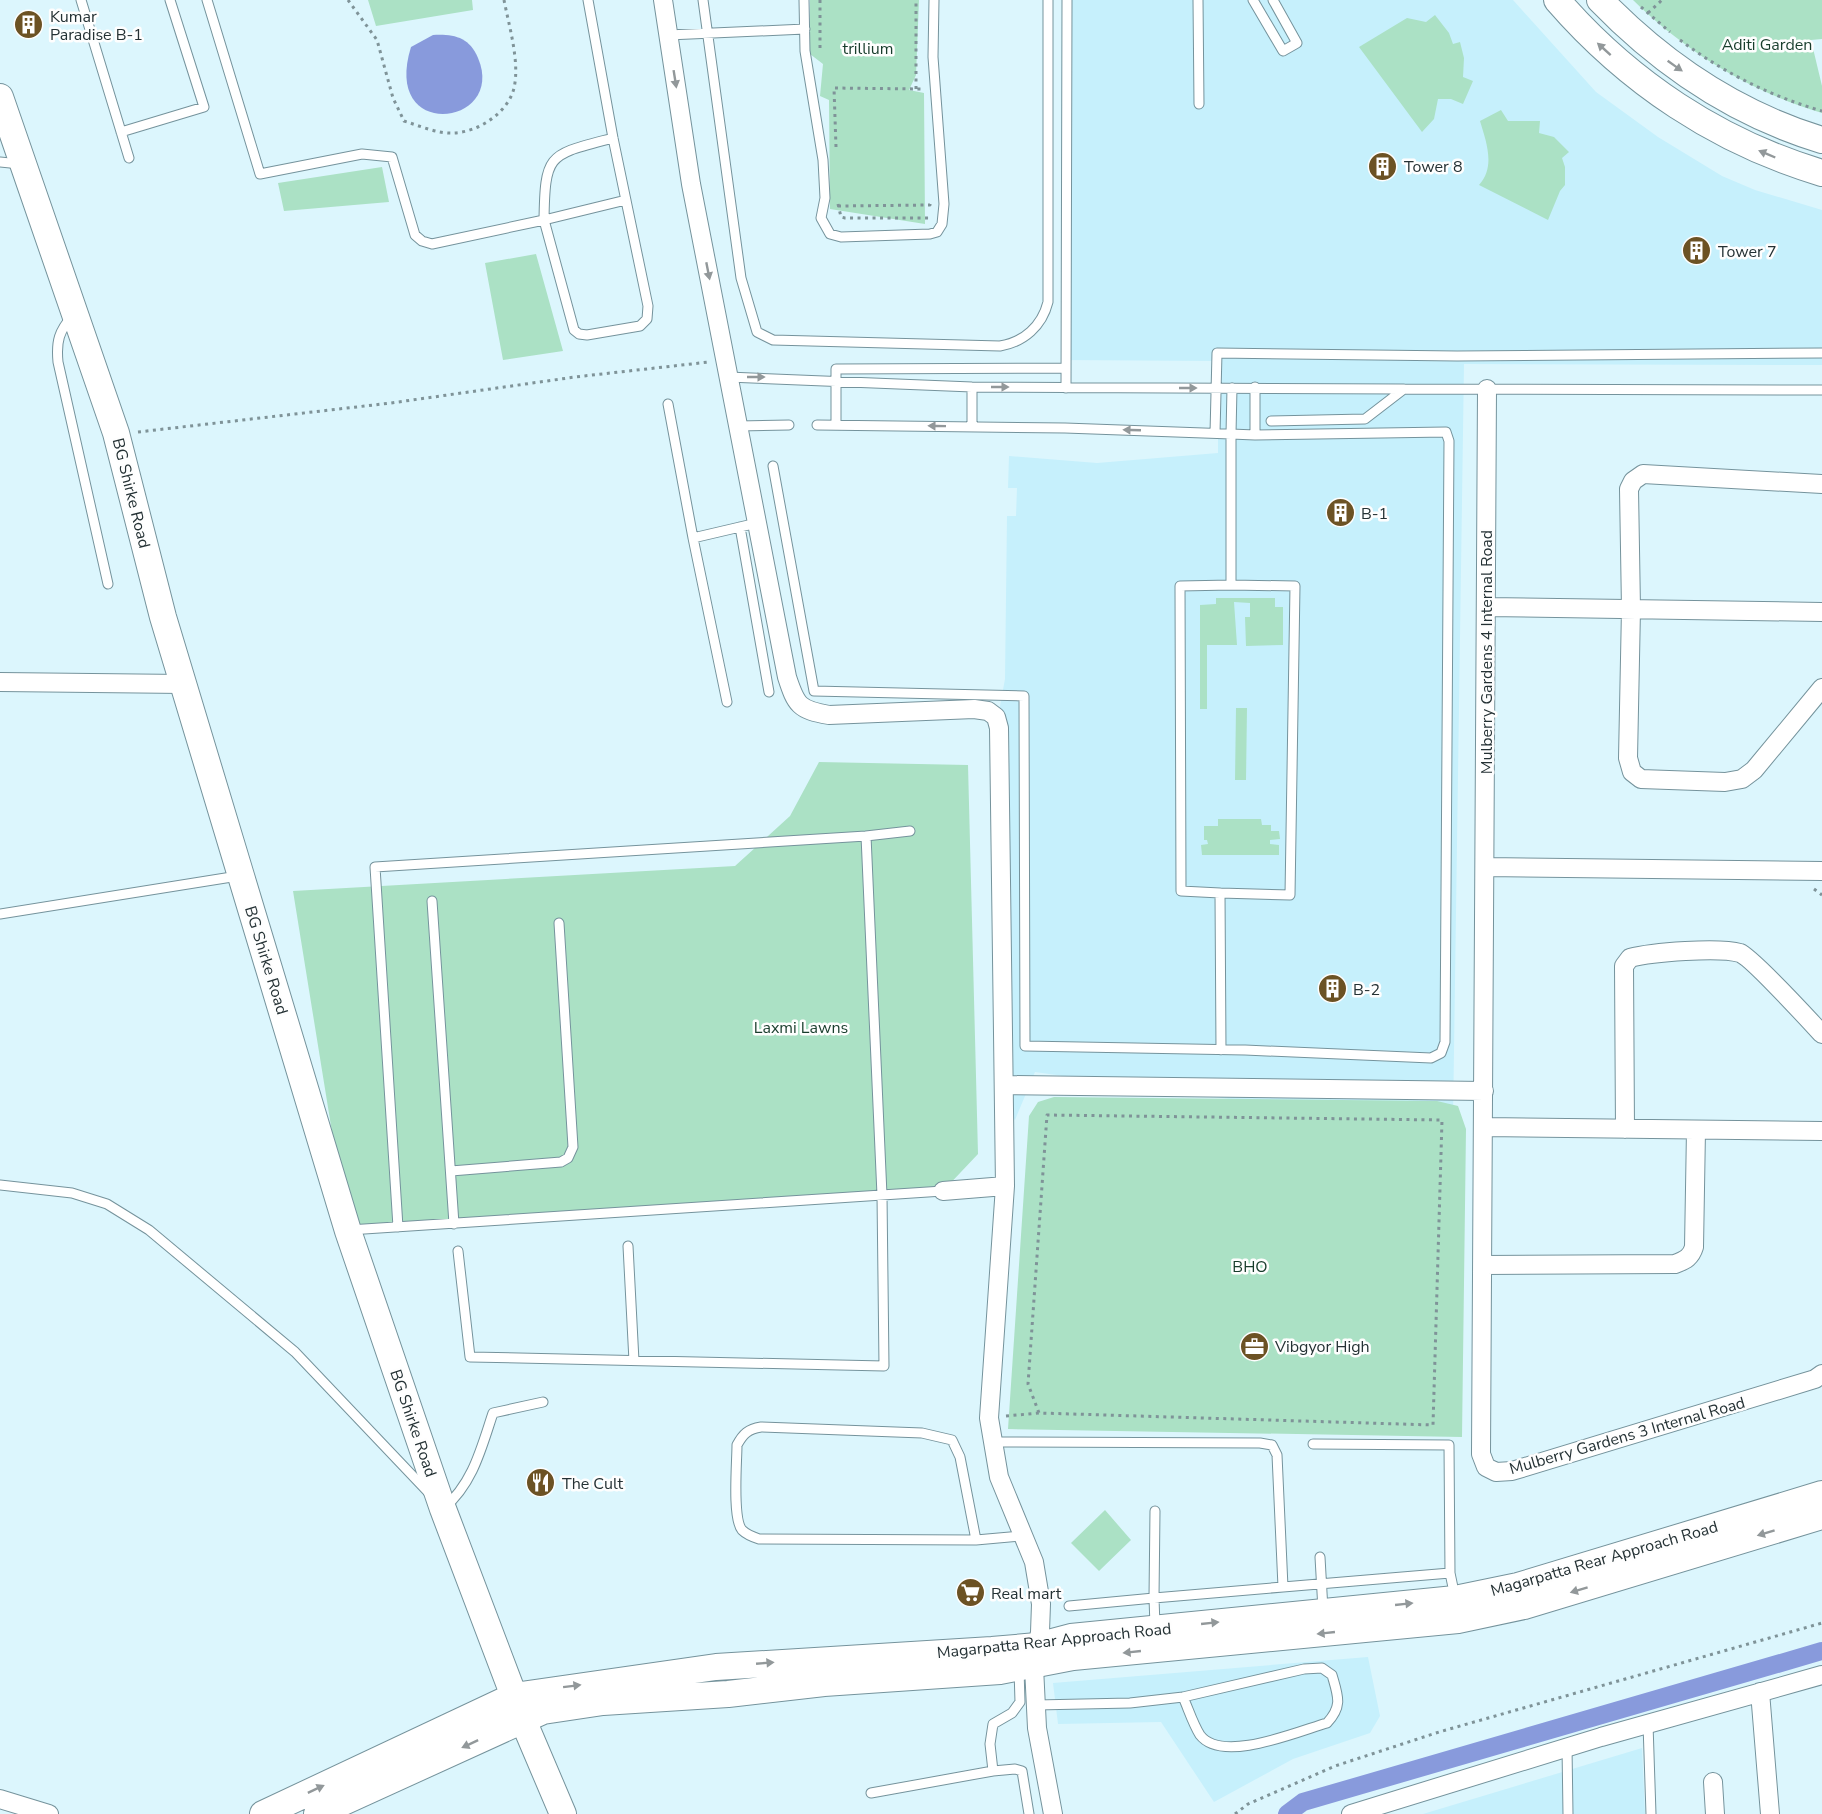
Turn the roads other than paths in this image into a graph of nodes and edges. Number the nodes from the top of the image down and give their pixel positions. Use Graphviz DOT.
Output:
graph roads {
  1 [pos="81,0"];
  2 [pos="170,0"];
  3 [pos="207,0"];
  4 [pos="588,0"];
  5 [pos="663,0"];
  6 [pos="703,0"];
  7 [pos="804,0"];
  8 [pos="933,0"];
  9 [pos="1048,0"];
  10 [pos="1067,0"];
  11 [pos="1198,0"];
  12 [pos="1253,0"];
  13 [pos="1273,0"];
  14 [pos="1557,0"];
  15 [pos="1600,0"];
  16 [pos="805,29"];
  17 [pos="707,34"];
  18 [pos="668,36"];
  19 [pos="0,97"];
  20 [pos="1199,104"];
  21 [pos="121,132"];
  22 [pos="613,138"];
  23 [pos="1822,140"];
  24 [pos="129,158"];
  25 [pos="0,162"];
  26 [pos="26,164"];
  27 [pos="1822,173"];
  28 [pos="626,200"];
  29 [pos="544,220"];
  30 [pos="74,315"];
  31 [pos="1822,353"];
  32 [pos="727,368"];
  33 [pos="1066,368"];
  34 [pos="837,381"];
  35 [pos="972,387"];
  36 [pos="1255,387"];
  37 [pos="1066,388"];
  38 [pos="1217,388"];
  39 [pos="1232,388"];
  40 [pos="1404,389"];
  41 [pos="1487,389"];
  42 [pos="1822,390"];
  43 [pos="668,404"];
  44 [pos="1271,421"];
  45 [pos="789,425"];
  46 [pos="817,425"];
  47 [pos="836,425"];
  48 [pos="738,426"];
  49 [pos="972,427"];
  50 [pos="1215,433"];
  51 [pos="1230,434"];
  52 [pos="1255,435"];
  53 [pos="773,465"];
  54 [pos="1822,484"];
  55 [pos="748,525"];
  56 [pos="693,538"];
  57 [pos="108,584"];
  58 [pos="1230,585"];
  59 [pos="1486,607"];
  60 [pos="1631,609"];
  61 [pos="1822,612"];
  62 [pos="0,682"];
  63 [pos="184,684"];
  64 [pos="1822,688"];
  65 [pos="769,692"];
  66 [pos="727,702"];
  67 [pos="910,831"];
  68 [pos="866,836"];
  69 [pos="1822,871"];
  70 [pos="241,875"];
  71 [pos="1485,876"];
  72 [pos="1220,893"];
  73 [pos="432,901"];
  74 [pos="0,914"];
  75 [pos="559,923"];
  76 [pos="1822,1034"];
  77 [pos="1221,1050"];
  78 [pos="1006,1085"];
  79 [pos="1484,1091"];
  80 [pos="1484,1127"];
  81 [pos="1625,1129"];
  82 [pos="1696,1130"];
  83 [pos="1822,1131"];
  84 [pos="451,1171"];
  85 [pos="0,1185"];
  86 [pos="1005,1186"];
  87 [pos="943,1191"];
  88 [pos="882,1195"];
  89 [pos="454,1224"];
  90 [pos="399,1227"];
  91 [pos="348,1231"];
  92 [pos="628,1246"];
  93 [pos="458,1251"];
  94 [pos="1484,1265"];
  95 [pos="634,1361"];
  96 [pos="1822,1374"];
  97 [pos="543,1402"];
  98 [pos="993,1442"];
  99 [pos="1313,1444"];
  100 [pos="1822,1494"];
  101 [pos="443,1509"];
  102 [pos="1155,1511"];
  103 [pos="1822,1516"];
  104 [pos="1022,1536"];
  105 [pos="976,1540"];
  106 [pos="1320,1557"];
  107 [pos="1450,1573"];
  108 [pos="1321,1584"];
  109 [pos="1283,1587"];
  110 [pos="1154,1598"];
  111 [pos="1455,1599"];
  112 [pos="1069,1606"];
  113 [pos="1323,1612"];
  114 [pos="1156,1629"];
  115 [pos="1030,1660"];
  116 [pos="1814,1677"];
  117 [pos="1760,1692"];
  118 [pos="1822,1693"];
  119 [pos="514,1696"];
  120 [pos="1183,1697"];
  121 [pos="1036,1705"];
  122 [pos="523,1720"];
  123 [pos="1648,1724"];
  124 [pos="1567,1747"];
  125 [pos="993,1771"];
  126 [pos="1713,1782"];
  127 [pos="871,1793"];
  128 [pos="0,1799"];
  129 [pos="49,1814"];
  130 [pos="263,1814"];
  131 [pos="317,1814"];
  132 [pos="563,1814"];
  133 [pos="1029,1814"];
  134 [pos="1053,1814"];
  135 [pos="1351,1814"];
  136 [pos="1568,1814"];
  137 [pos="1651,1814"];
  138 [pos="1715,1814"];
  139 [pos="1770,1814"];
  1 -- 21 [label="lane"];
  2 -- 21 [label="lane"];
  3 -- 29 [label="lane"];
  4 -- 22 [label="lane"];
  5 -- 18 [label="street"];
  6 -- 17 [label="lane"];
  7 -- 16 [label="lane"];
  8 -- 16 [label="lane"];
  9 -- 17 [label="lane"];
  10 -- 33 [label="lane"];
  11 -- 20 [label="lane"];
  12 -- 13 [label="lane"];
  27 -- 14 [label="street, one-way"];
  15 -- 23 [label="street, one-way"];
  16 -- 17 [label="lane"];
  17 -- 18 [label="lane"];
  18 -- 32 [label="street, one-way"];
  19 -- 26 [label="street, BG Shirke Road"];
  21 -- 24 [label="lane"];
  22 -- 28 [label="lane"];
  22 -- 29 [label="lane"];
  25 -- 26 [label="lane"];
  26 -- 30 [label="street, BG Shirke Road"];
  28 -- 29 [label="lane"];
  28 -- 29 [label="lane"];
  30 -- 57 [label="lane"];
  30 -- 63 [label="street, BG Shirke Road"];
  31 -- 38 [label="lane"];
  32 -- 34 [label="lane, one-way"];
  32 -- 48 [label="street"];
  33 -- 34 [label="lane"];
  33 -- 37 [label="lane"];
  34 -- 35 [label="lane"];
  34 -- 47 [label="lane"];
  35 -- 37 [label="lane, one-way"];
  35 -- 49 [label="lane"];
  36 -- 39 [label="lane"];
  36 -- 40 [label="lane"];
  36 -- 52 [label="lane"];
  37 -- 38 [label="lane, one-way"];
  38 -- 39 [label="lane"];
  38 -- 50 [label="lane"];
  39 -- 51 [label="lane"];
  40 -- 41 [label="lane"];
  40 -- 44 [label="lane"];
  41 -- 42 [label="lane"];
  41 -- 59 [label="street, Mulberry Gardens 4 Internal Road"];
  43 -- 56 [label="lane"];
  45 -- 48 [label="lane"];
  46 -- 47 [label="lane"];
  49 -- 47 [label="lane, one-way"];
  48 -- 55 [label="street"];
  50 -- 49 [label="lane, one-way"];
  50 -- 51 [label="lane"];
  51 -- 52 [label="lane"];
  51 -- 58 [label="lane"];
  52 -- 77 [label="lane"];
  53 -- 77 [label="lane"];
  54 -- 60 [label="street"];
  55 -- 56 [label="lane"];
  55 -- 65 [label="lane"];
  55 -- 78 [label="street"];
  56 -- 66 [label="lane"];
  58 -- 72 [label="lane"];
  58 -- 72 [label="lane"];
  59 -- 60 [label="street"];
  59 -- 71 [label="street, Mulberry Gardens 4 Internal Road"];
  60 -- 61 [label="street"];
  60 -- 64 [label="street"];
  62 -- 63 [label="street"];
  63 -- 70 [label="street, BG Shirke Road"];
  67 -- 68 [label="lane"];
  68 -- 88 [label="lane"];
  68 -- 90 [label="lane"];
  69 -- 71 [label="street"];
  70 -- 74 [label="lane"];
  70 -- 91 [label="street, BG Shirke Road"];
  71 -- 79 [label="street, Mulberry Gardens 3 Internal Road"];
  72 -- 77 [label="lane"];
  73 -- 84 [label="lane"];
  75 -- 84 [label="lane"];
  76 -- 81 [label="street"];
  78 -- 79 [label="street"];
  78 -- 86 [label="street"];
  79 -- 80 [label="street, Mulberry Gardens 3 Internal Road"];
  80 -- 81 [label="street"];
  80 -- 94 [label="street, Mulberry Gardens 3 Internal Road"];
  81 -- 82 [label="street"];
  82 -- 83 [label="street"];
  82 -- 94 [label="street"];
  84 -- 89 [label="lane"];
  85 -- 101 [label="lane"];
  86 -- 87 [label="street"];
  86 -- 98 [label="street"];
  87 -- 88 [label="lane"];
  88 -- 89 [label="lane"];
  88 -- 95 [label="lane"];
  89 -- 90 [label="lane"];
  90 -- 91 [label="lane"];
  91 -- 101 [label="street, BG Shirke Road"];
  92 -- 95 [label="lane"];
  93 -- 95 [label="lane"];
  94 -- 96 [label="street, Mulberry Gardens 3 Internal Road"];
  97 -- 101 [label="lane"];
  98 -- 104 [label="street"];
  98 -- 109 [label="lane"];
  99 -- 107 [label="lane"];
  100 -- 111 [label="street, Magarpatta Rear Approach Road"];
  101 -- 119 [label="street, BG Shirke Road"];
  102 -- 110 [label="lane"];
  103 -- 115 [label="street, Magarpatta Rear Approach Road, one-way"];
  104 -- 105 [label="lane"];
  104 -- 115 [label="street"];
  105 -- 105 [label="lane"];
  106 -- 108 [label="lane"];
  107 -- 108 [label="lane"];
  107 -- 111 [label="lane"];
  108 -- 109 [label="lane"];
  108 -- 113 [label="lane"];
  109 -- 110 [label="lane"];
  110 -- 112 [label="lane"];
  110 -- 114 [label="lane"];
  113 -- 111 [label="street, Magarpatta Rear Approach Road, one-way"];
  114 -- 113 [label="street, Magarpatta Rear Approach Road, one-way"];
  114 -- 115 [label="street, Magarpatta Rear Approach Road"];
  119 -- 115 [label="street, Magarpatta Rear Approach Road, one-way"];
  115 -- 121 [label="street"];
  115 -- 122 [label="street, Magarpatta Rear Approach Road"];
  115 -- 125 [label="lane"];
  116 -- 117 [label="street"];
  116 -- 118 [label="street"];
  117 -- 123 [label="street"];
  117 -- 139 [label="street"];
  119 -- 122 [label="street, BG Shirke Road"];
  130 -- 119 [label="street, Magarpatta Rear Approach Road, one-way"];
  120 -- 120 [label="lane"];
  120 -- 121 [label="lane"];
  121 -- 134 [label="street"];
  122 -- 131 [label="street, Magarpatta Rear Approach Road, one-way"];
  122 -- 132 [label="street, BG Shirke Road"];
  123 -- 124 [label="street"];
  123 -- 137 [label="lane"];
  124 -- 135 [label="street"];
  124 -- 136 [label="lane"];
  125 -- 127 [label="lane"];
  125 -- 133 [label="lane"];
  126 -- 138 [label="street"];
  128 -- 129 [label="street"];
}
